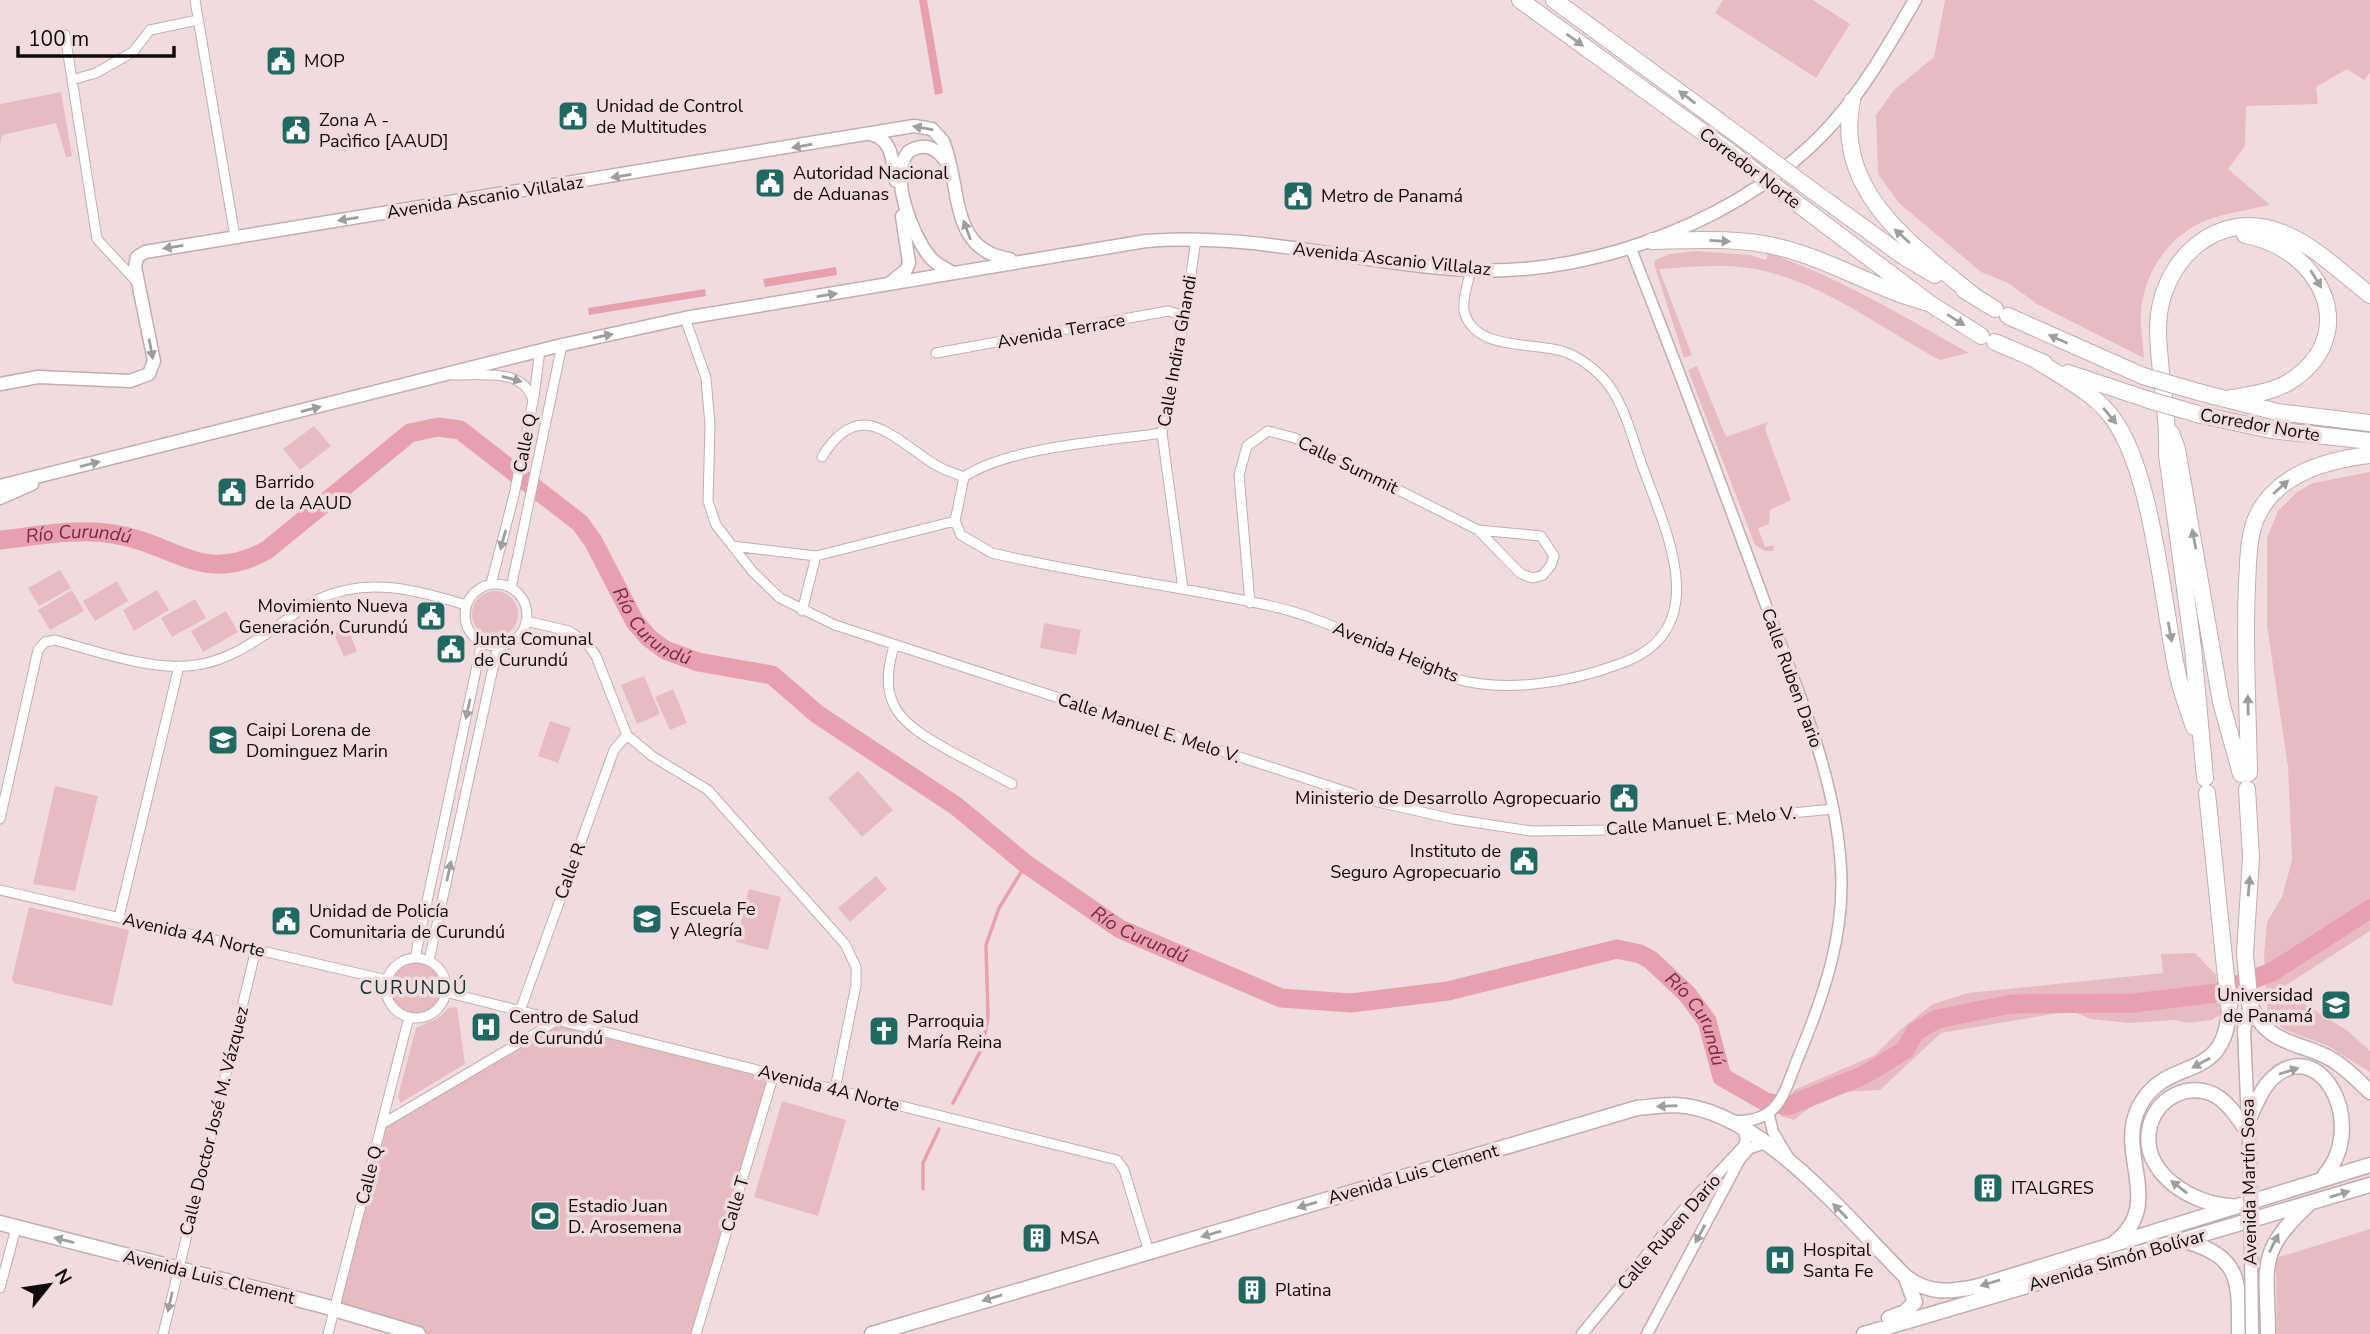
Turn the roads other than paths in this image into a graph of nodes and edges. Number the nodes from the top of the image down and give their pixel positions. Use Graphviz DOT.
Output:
graph roads {
  1 [pos="195,0"];
  2 [pos="1520,0"];
  3 [pos="1554,0"];
  4 [pos="1915,0"];
  5 [pos="198,20"];
  6 [pos="65,35"];
  7 [pos="72,79"];
  8 [pos="1852,101"];
  9 [pos="869,134"];
  10 [pos="951,169"];
  11 [pos="2215,233"];
  12 [pos="235,237"];
  13 [pos="1196,239"];
  14 [pos="1652,241"];
  15 [pos="1631,249"];
  16 [pos="1016,260"];
  17 [pos="1471,270"];
  18 [pos="953,273"];
  19 [pos="137,282"];
  20 [pos="887,285"];
  21 [pos="1973,295"];
  22 [pos="2370,295"];
  23 [pos="1929,303"];
  24 [pos="1185,316"];
  25 [pos="685,318"];
  26 [pos="562,345"];
  27 [pos="540,350"];
  28 [pos="936,353"];
  29 [pos="2036,360"];
  30 [pos="445,375"];
  31 [pos="0,384"];
  32 [pos="2227,399"];
  33 [pos="533,401"];
  34 [pos="2370,423"];
  35 [pos="2168,427"];
  36 [pos="1162,433"];
  37 [pos="2370,441"];
  38 [pos="2370,455"];
  39 [pos="822,457"];
  40 [pos="47,475"];
  41 [pos="964,477"];
  42 [pos="0,486"];
  43 [pos="0,498"];
  44 [pos="955,521"];
  45 [pos="1478,530"];
  46 [pos="732,547"];
  47 [pos="816,556"];
  48 [pos="491,584"];
  49 [pos="511,588"];
  50 [pos="1183,589"];
  51 [pos="1250,603"];
  52 [pos="466,605"];
  53 [pos="802,611"];
  54 [pos="526,621"];
  55 [pos="482,642"];
  56 [pos="498,645"];
  57 [pos="894,646"];
  58 [pos="179,666"];
  59 [pos="627,735"];
  60 [pos="2203,755"];
  61 [pos="2246,778"];
  62 [pos="1012,784"];
  63 [pos="1834,809"];
  64 [pos="0,819"];
  65 [pos="0,890"];
  66 [pos="119,917"];
  67 [pos="256,949"];
  68 [pos="415,958"];
  69 [pos="429,961"];
  70 [pos="387,980"];
  71 [pos="445,992"];
  72 [pos="2250,1004"];
  73 [pos="2229,1005"];
  74 [pos="520,1011"];
  75 [pos="409,1017"];
  76 [pos="558,1020"];
  77 [pos="2244,1030"];
  78 [pos="774,1074"];
  79 [pos="835,1089"];
  80 [pos="2370,1092"];
  81 [pos="2353,1098"];
  82 [pos="1770,1114"];
  83 [pos="382,1124"];
  84 [pos="1738,1124"];
  85 [pos="2249,1127"];
  86 [pos="1766,1143"];
  87 [pos="2354,1147"];
  88 [pos="1791,1162"];
  89 [pos="2370,1165"];
  90 [pos="2309,1185"];
  91 [pos="2370,1185"];
  92 [pos="1706,1188"];
  93 [pos="1720,1197"];
  94 [pos="2311,1203"];
  95 [pos="2242,1206"];
  96 [pos="0,1213"];
  97 [pos="9,1226"];
  98 [pos="2185,1241"];
  99 [pos="2108,1247"];
  100 [pos="1149,1252"];
  101 [pos="178,1269"];
  102 [pos="1906,1277"];
  103 [pos="0,1288"];
  104 [pos="334,1309"];
  105 [pos="163,1334"];
  106 [pos="328,1334"];
  107 [pos="418,1334"];
  108 [pos="696,1334"];
  109 [pos="872,1334"];
  110 [pos="1582,1334"];
  111 [pos="1647,1334"];
  112 [pos="1853,1334"];
  113 [pos="1864,1334"];
  114 [pos="2239,1334"];
  115 [pos="2252,1334"];
  116 [pos="2268,1334"];
  1 -- 5 [label="street"];
  2 -- 23 [label="highway, Corredor Norte, one-way, bridge"];
  21 -- 3 [label="highway, Corredor Norte, one-way, bridge"];
  4 -- 8 [label="main road, Avenida Ascanio Villalaz"];
  5 -- 7 [label="street"];
  5 -- 12 [label="street"];
  6 -- 7 [label="street"];
  7 -- 19 [label="street"];
  8 -- 14 [label="main road, Avenida Ascanio Villalaz"];
  21 -- 8 [label="highway, one-way"];
  10 -- 9 [label="main road, Avenida Ascanio Villalaz, one-way"];
  9 -- 12 [label="main road, Avenida Ascanio Villalaz, one-way"];
  9 -- 20 [label="main road"];
  16 -- 10 [label="main road, Avenida Ascanio Villalaz, one-way"];
  10 -- 18 [label="main road"];
  11 -- 22 [label="highway"];
  11 -- 32 [label="highway, one-way"];
  11 -- 35 [label="highway"];
  12 -- 19 [label="main road, Avenida Ascanio Villalaz, one-way"];
  13 -- 16 [label="main road, Avenida Ascanio Villalaz"];
  13 -- 17 [label="main road, Avenida Ascanio Villalaz"];
  13 -- 24 [label="street, Calle Indira Ghandi"];
  14 -- 15 [label="main road, Avenida Ascanio Villalaz"];
  14 -- 23 [label="highway, one-way"];
  15 -- 17 [label="main road, Avenida Ascanio Villalaz"];
  15 -- 63 [label="street, Calle Ruben Dario"];
  16 -- 18 [label="main road, Avenida Ascanio Villalaz"];
  17 -- 51 [label="street, Avenida Heights"];
  18 -- 20 [label="main road, Avenida Ascanio Villalaz"];
  19 -- 31 [label="main road, Avenida Ascanio Villalaz, one-way"];
  25 -- 20 [label="main road, Avenida Ascanio Villalaz, one-way"];
  32 -- 21 [label="highway, Corredor Norte, one-way, bridge"];
  23 -- 29 [label="highway, Corredor Norte, one-way"];
  24 -- 28 [label="street, Avenida Terrace"];
  24 -- 36 [label="street, Calle Indira Ghandi"];
  26 -- 25 [label="main road, Avenida Ascanio Villalaz, one-way"];
  25 -- 46 [label="street, Calle Manuel E. Melo V."];
  26 -- 27 [label="main road, Avenida Ascanio Villalaz"];
  26 -- 49 [label="street, Calle Q"];
  27 -- 30 [label="main road, Avenida Ascanio Villalaz"];
  27 -- 33 [label="street"];
  29 -- 37 [label="highway, Corredor Norte, bridge"];
  29 -- 60 [label="highway, one-way"];
  30 -- 33 [label="street, Calle Q, one-way"];
  40 -- 30 [label="main road, Avenida Ascanio Villalaz, one-way"];
  32 -- 34 [label="highway, Corredor Norte"];
  33 -- 48 [label="street, Calle Q, one-way"];
  35 -- 60 [label="highway"];
  61 -- 35 [label="highway, one-way"];
  36 -- 41 [label="street"];
  36 -- 50 [label="street, Calle Indira Ghandi"];
  61 -- 38 [label="highway, one-way"];
  39 -- 41 [label="street"];
  40 -- 42 [label="main road, Avenida Ascanio Villalaz"];
  40 -- 43 [label="main road"];
  41 -- 44 [label="street"];
  44 -- 47 [label="street"];
  44 -- 50 [label="street, Avenida Heights"];
  45 -- 45 [label="street"];
  45 -- 51 [label="street, Calle Summit"];
  46 -- 47 [label="street"];
  46 -- 53 [label="street, Calle Manuel E. Melo V."];
  47 -- 53 [label="street"];
  48 -- 49 [label="street"];
  48 -- 52 [label="street"];
  49 -- 54 [label="street"];
  50 -- 51 [label="street, Avenida Heights"];
  52 -- 55 [label="street"];
  52 -- 58 [label="street"];
  53 -- 57 [label="street, Calle Manuel E. Melo V."];
  54 -- 56 [label="street"];
  54 -- 59 [label="street"];
  55 -- 56 [label="street"];
  55 -- 68 [label="street, one-way"];
  69 -- 56 [label="street, one-way"];
  57 -- 62 [label="street"];
  57 -- 63 [label="street, Calle Manuel E. Melo V."];
  58 -- 64 [label="street"];
  58 -- 66 [label="street"];
  59 -- 74 [label="street, Calle R"];
  59 -- 79 [label="street"];
  60 -- 73 [label="highway"];
  72 -- 61 [label="highway, one-way"];
  63 -- 82 [label="street, Calle Ruben Dario"];
  65 -- 66 [label="street, Avenida 4A Norte"];
  66 -- 67 [label="street, Avenida 4A Norte"];
  67 -- 70 [label="street, Avenida 4A Norte"];
  67 -- 101 [label="street, Calle Doctor José M. Vázquez"];
  68 -- 69 [label="street"];
  68 -- 70 [label="street"];
  69 -- 71 [label="street"];
  70 -- 75 [label="street"];
  71 -- 74 [label="street, Avenida 4A Norte"];
  71 -- 75 [label="street"];
  72 -- 77 [label="main road, Avenida Martín Sosa"];
  72 -- 80 [label="main road"];
  73 -- 77 [label="main road, Avenida Martín Sosa"];
  73 -- 99 [label="main road, one-way"];
  74 -- 76 [label="street, Avenida 4A Norte"];
  75 -- 83 [label="street, Calle Q"];
  76 -- 78 [label="street, Avenida 4A Norte"];
  76 -- 83 [label="street"];
  77 -- 85 [label="main road, Avenida Martín Sosa"];
  78 -- 79 [label="street, Avenida 4A Norte"];
  78 -- 108 [label="street, Calle T"];
  79 -- 100 [label="street, Avenida 4A Norte"];
  85 -- 81 [label="main road, one-way"];
  82 -- 84 [label="street"];
  82 -- 88 [label="street"];
  83 -- 104 [label="street, Calle Q"];
  84 -- 86 [label="main road, Avenida Luis Clement"];
  84 -- 92 [label="street, Calle Ruben Dario"];
  84 -- 100 [label="main road, Avenida Luis Clement, one-way"];
  95 -- 85 [label="main road, one-way"];
  85 -- 115 [label="main road, Avenida Martín Sosa, bridge"];
  86 -- 88 [label="main road, Avenida Luis Clement"];
  86 -- 93 [label="street"];
  87 -- 90 [label="main road"];
  102 -- 88 [label="main road, Avenida Luis Clement, one-way"];
  89 -- 90 [label="main road, Avenida Simón Bolívar"];
  90 -- 95 [label="main road, Avenida Simón Bolívar"];
  94 -- 91 [label="main road, Avenida Simón Bolívar, one-way"];
  92 -- 93 [label="street"];
  92 -- 110 [label="street, Calle Ruben Dario"];
  93 -- 111 [label="street, one-way"];
  94 -- 98 [label="main road, Avenida Simón Bolívar"];
  116 -- 94 [label="main road, one-way"];
  95 -- 99 [label="main road, Avenida Simón Bolívar"];
  96 -- 97 [label="street"];
  101 -- 97 [label="main road, Avenida Luis Clement, one-way"];
  97 -- 103 [label="street"];
  98 -- 113 [label="main road, Avenida Simón Bolívar"];
  98 -- 114 [label="main road"];
  99 -- 102 [label="main road, Avenida Simón Bolívar, one-way"];
  100 -- 109 [label="main road, Avenida Luis Clement, one-way"];
  101 -- 104 [label="main road, Avenida Luis Clement"];
  101 -- 105 [label="street, Calle Doctor José M. Vázquez, one-way"];
  102 -- 112 [label="main road"];
  104 -- 106 [label="street, Calle Q"];
  104 -- 107 [label="main road, Avenida Luis Clement"];
}
